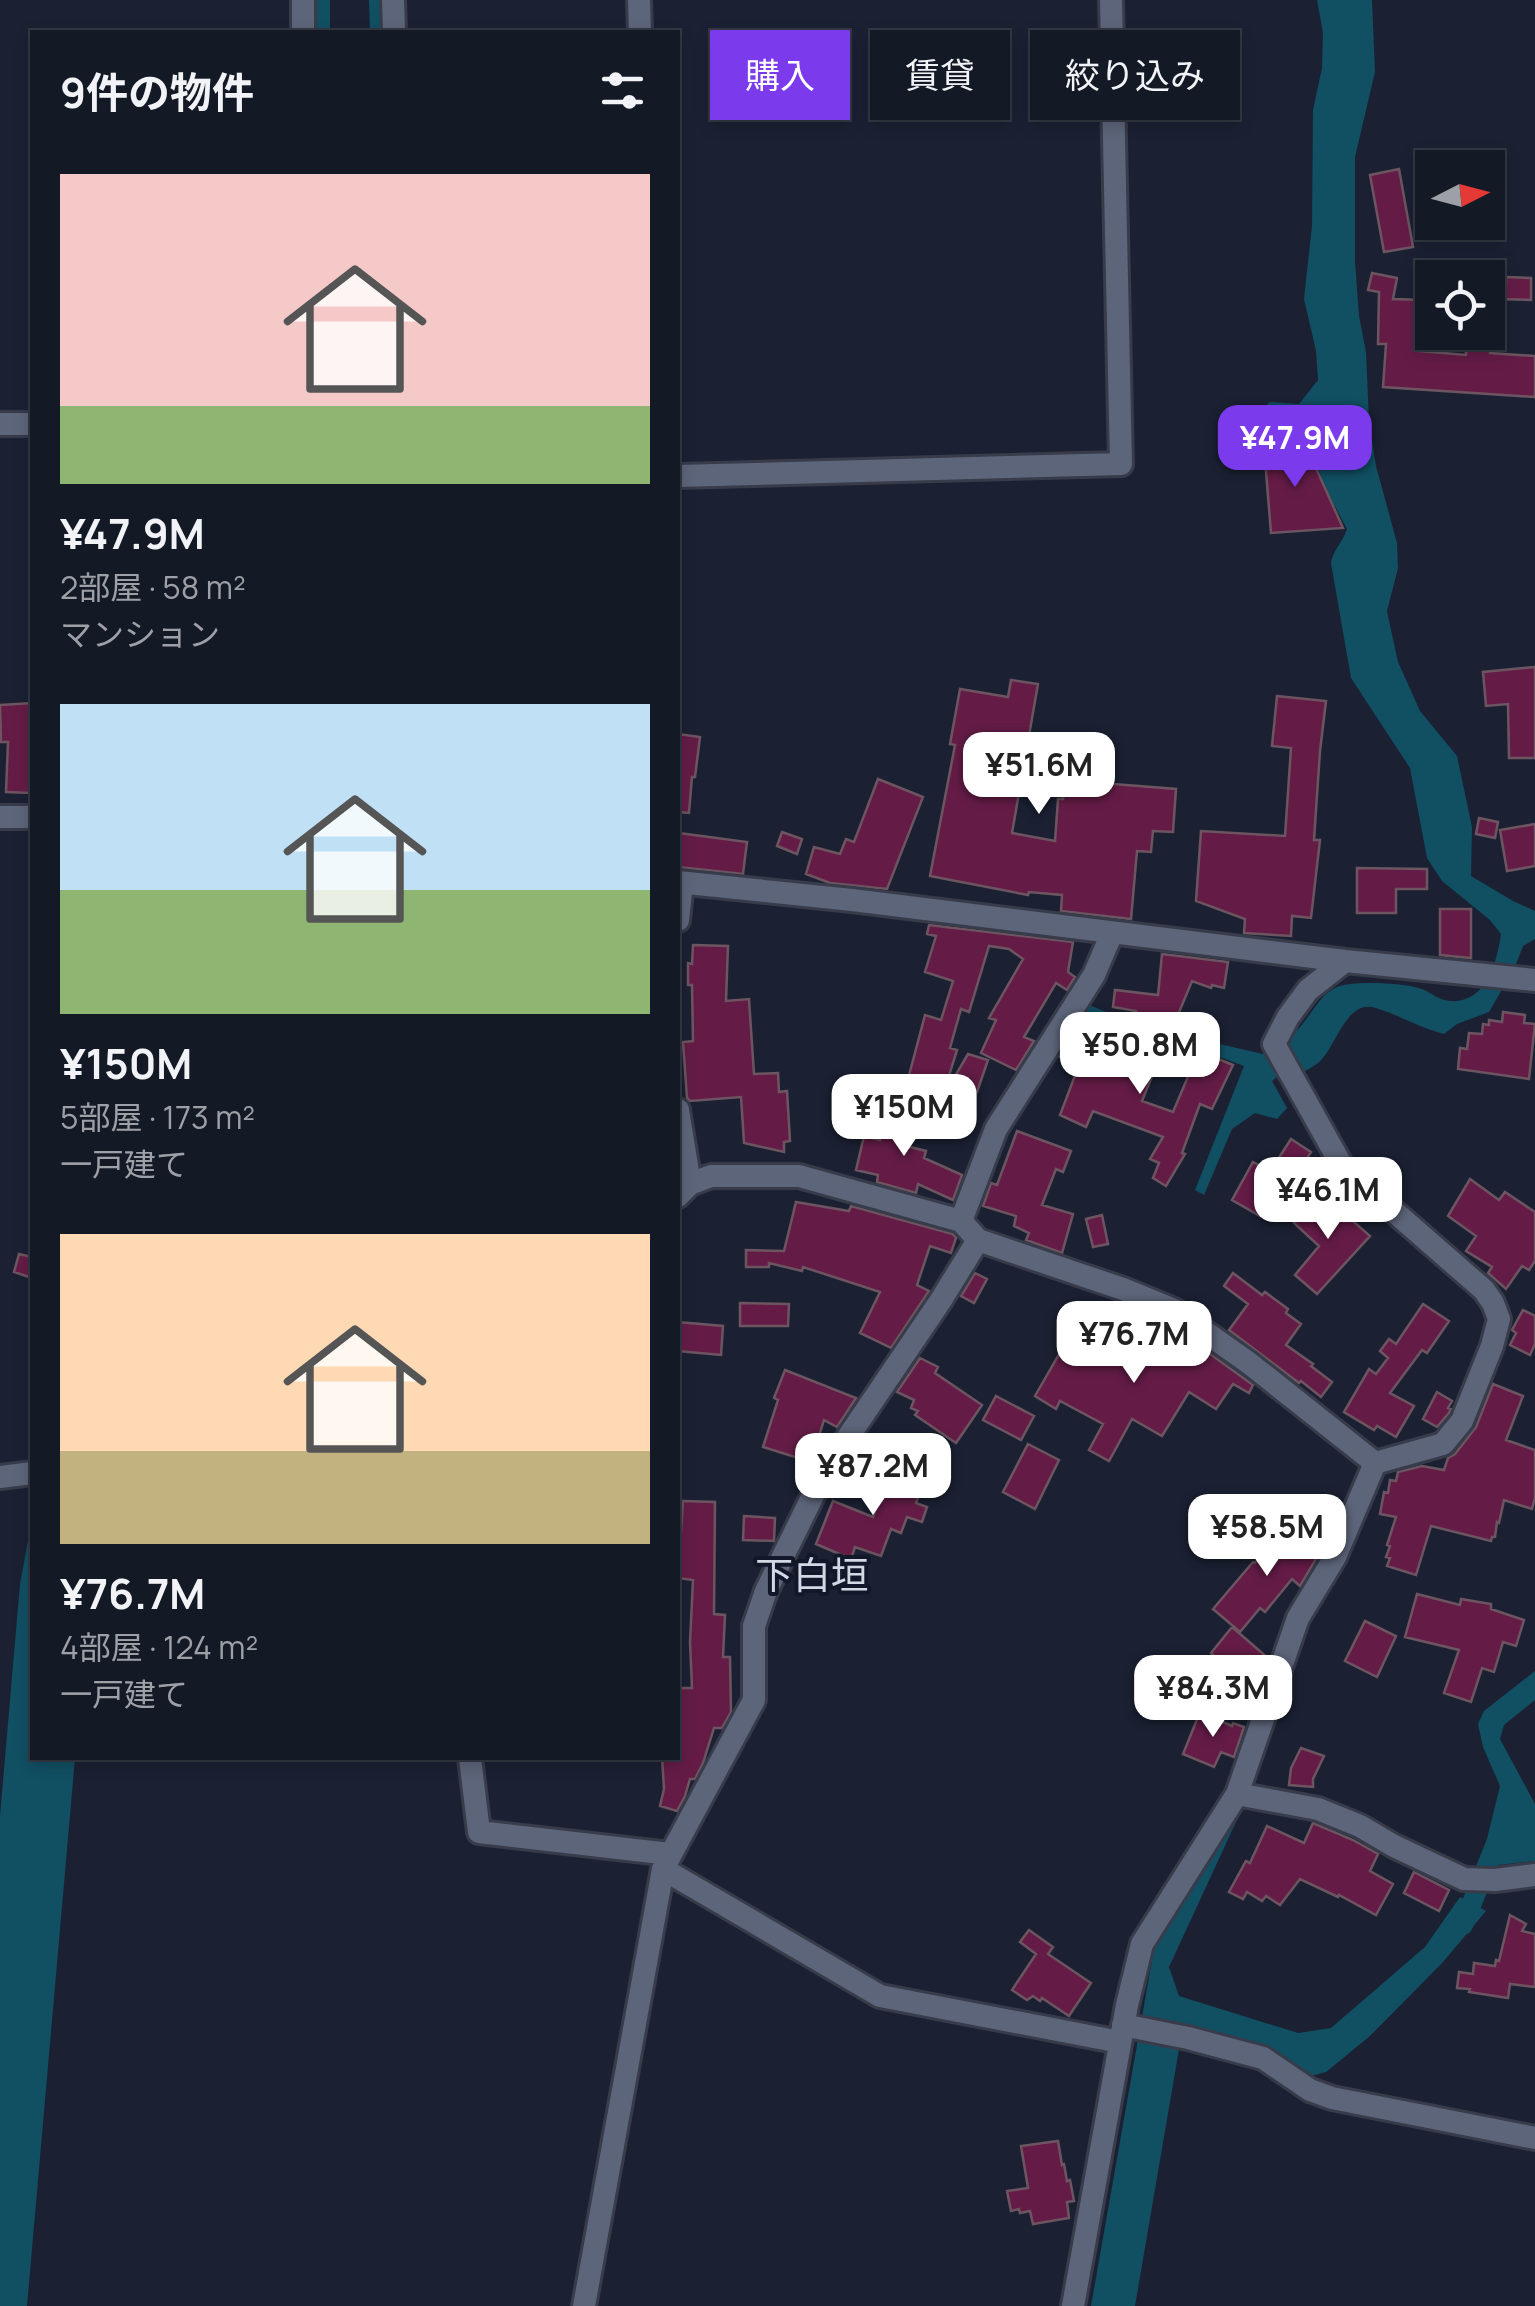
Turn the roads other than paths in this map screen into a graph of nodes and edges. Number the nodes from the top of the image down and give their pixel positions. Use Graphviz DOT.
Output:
graph roads {
  1 [pos="302,0"];
  2 [pos="393,0"];
  3 [pos="639,0"];
  4 [pos="1111,0"];
  5 [pos="303,30"];
  6 [pos="394,30"];
  7 [pos="640,30"];
  8 [pos="0,424"];
  9 [pos="30,424"];
  10 [pos="680,476"];
  11 [pos="0,817"];
  12 [pos="30,817"];
  13 [pos="680,882"];
  14 [pos="1112,933"];
  15 [pos="1345,960"];
  16 [pos="1535,980"];
  17 [pos="680,1137"];
  18 [pos="684,1190"];
  19 [pos="961,1221"];
  20 [pos="978,1240"];
  21 [pos="1375,1463"];
  22 [pos="30,1473"];
  23 [pos="0,1477"];
  24 [pos="470,1760"];
  25 [pos="1237,1794"];
  26 [pos="666,1862"];
  27 [pos="1535,1874"];
  28 [pos="1122,2034"];
  29 [pos="1535,2138"];
  30 [pos="584,2306"];
  31 [pos="1073,2306"];
  1 -- 5 [label="street"];
  2 -- 6 [label="street"];
  3 -- 7 [label="street"];
  4 -- 10 [label="street"];
  8 -- 9 [label="street"];
  11 -- 12 [label="street"];
  13 -- 14 [label="street"];
  14 -- 15 [label="street"];
  14 -- 19 [label="street"];
  15 -- 16 [label="street"];
  15 -- 21 [label="street"];
  17 -- 18 [label="street"];
  18 -- 19 [label="street"];
  19 -- 20 [label="street"];
  20 -- 21 [label="street"];
  20 -- 26 [label="street"];
  21 -- 25 [label="street"];
  22 -- 23 [label="street"];
  24 -- 26 [label="street"];
  25 -- 27 [label="street"];
  25 -- 28 [label="street"];
  26 -- 28 [label="street"];
  26 -- 30 [label="street"];
  28 -- 29 [label="street"];
  28 -- 31 [label="street"];
}
